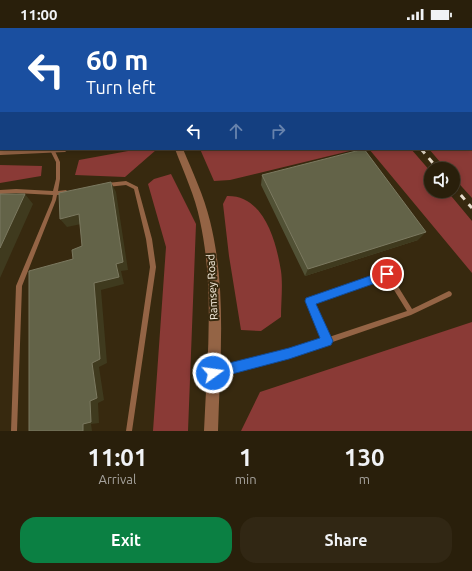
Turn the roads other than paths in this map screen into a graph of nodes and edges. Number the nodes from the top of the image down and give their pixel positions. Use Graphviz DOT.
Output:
graph roads {
  1 [pos="52,150"];
  2 [pos="179,150"];
  3 [pos="0,152"];
  4 [pos="98,187"];
  5 [pos="70,191"];
  6 [pos="0,192"];
  7 [pos="56,194"];
  8 [pos="449,294"];
  9 [pos="411,312"];
  10 [pos="327,341"];
  11 [pos="213,373"];
  12 [pos="14,431"];
  13 [pos="129,431"];
  14 [pos="211,431"];
  1 -- 3 [label="street"];
  1 -- 7 [label="lane"];
  2 -- 11 [label="street, Ramsey Road"];
  4 -- 13 [label="lane"];
  5 -- 7 [label="lane"];
  6 -- 7 [label="lane"];
  7 -- 12 [label="lane"];
  8 -- 9 [label="lane"];
  9 -- 10 [label="lane"];
  9 -- 10 [label="lane"];
  10 -- 11 [label="lane"];
  11 -- 14 [label="street, Ramsey Road"];
}
